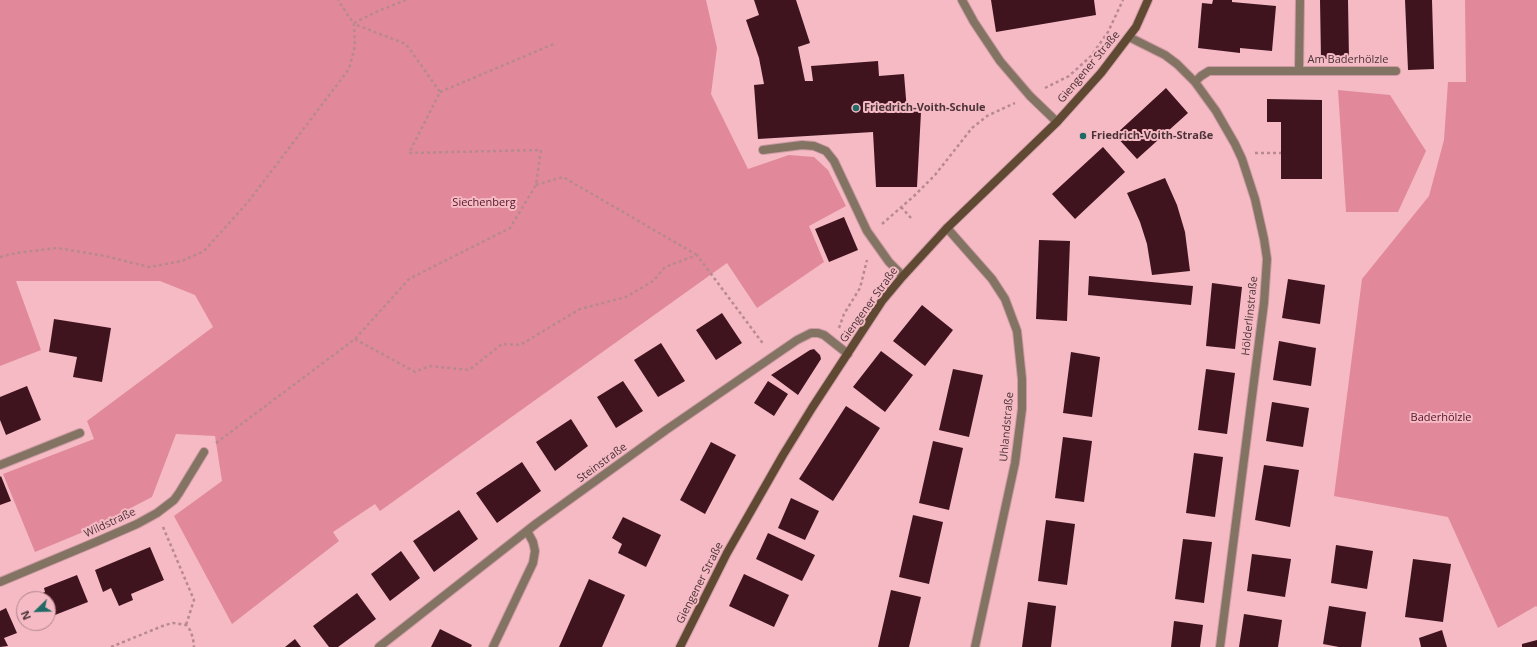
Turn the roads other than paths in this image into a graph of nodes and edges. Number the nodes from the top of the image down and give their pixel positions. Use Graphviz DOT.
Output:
graph roads {
  1 [pos="962,0"];
  2 [pos="1148,0"];
  3 [pos="1300,0"];
  4 [pos="1129,37"];
  5 [pos="1299,70"];
  6 [pos="1396,71"];
  7 [pos="1194,82"];
  8 [pos="1057,122"];
  9 [pos="763,150"];
  10 [pos="947,228"];
  11 [pos="903,276"];
  12 [pos="848,354"];
  13 [pos="80,433"];
  14 [pos="204,452"];
  15 [pos="0,464"];
  16 [pos="527,531"];
  17 [pos="0,582"];
  18 [pos="379,647"];
  19 [pos="494,647"];
  20 [pos="680,647"];
  21 [pos="975,647"];
  22 [pos="1220,647"];
  1 -- 8 [label="street"];
  2 -- 4 [label="main road, Giengener Straße"];
  3 -- 5 [label="street, Am Baderhölzle"];
  4 -- 7 [label="street, Hölderlinstraße"];
  4 -- 8 [label="main road, Giengener Straße"];
  5 -- 6 [label="street, Am Baderhölzle"];
  5 -- 7 [label="street, Am Baderhölzle"];
  7 -- 22 [label="street, Hölderlinstraße"];
  8 -- 10 [label="main road, Giengener Straße"];
  9 -- 11 [label="street"];
  10 -- 11 [label="main road, Giengener Straße"];
  10 -- 21 [label="street, Uhlandstraße"];
  11 -- 12 [label="main road, Giengener Straße"];
  12 -- 16 [label="street, Steinstraße"];
  12 -- 20 [label="main road, Giengener Straße"];
  13 -- 15 [label="street"];
  14 -- 17 [label="street, Wildstraße"];
  16 -- 18 [label="street, Steinstraße"];
  16 -- 19 [label="street"];
}
